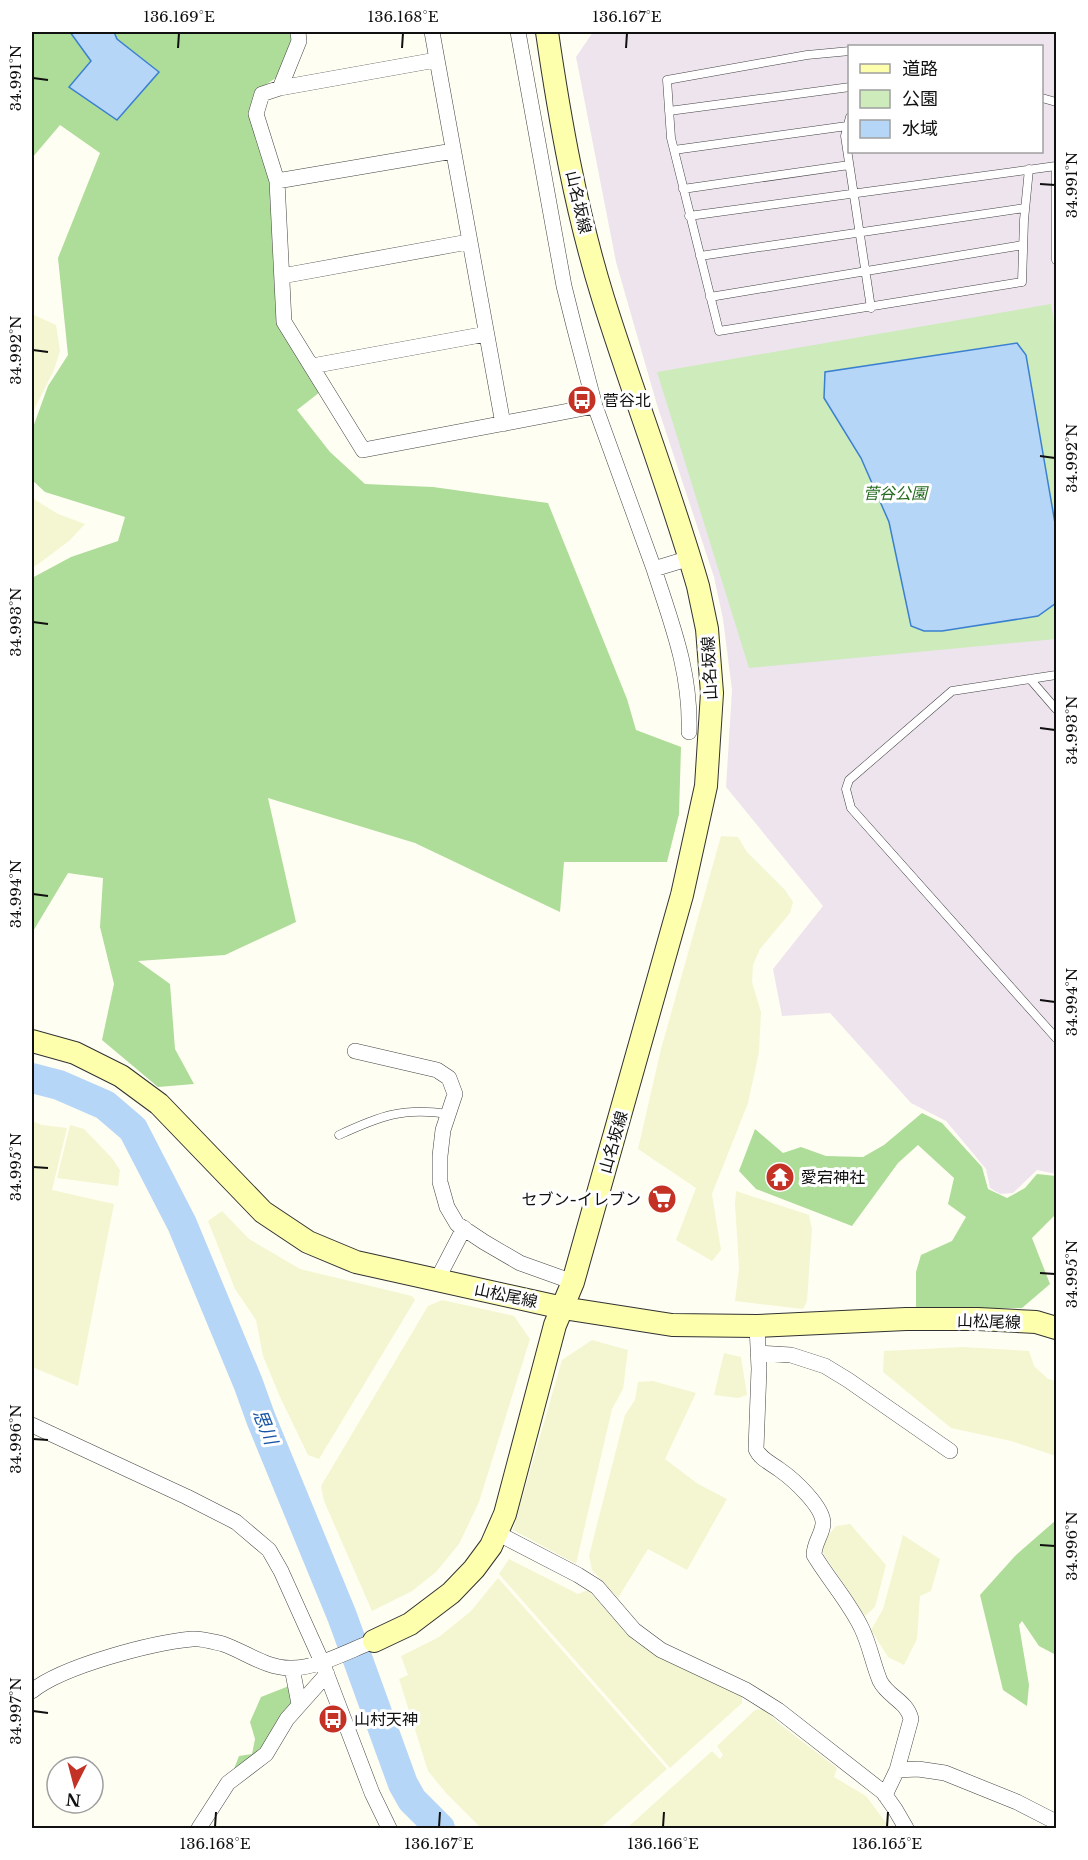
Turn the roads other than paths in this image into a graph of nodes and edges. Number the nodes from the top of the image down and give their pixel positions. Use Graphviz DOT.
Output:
graph roads {
  1 [pos="298,32"];
  2 [pos="432,32"];
  3 [pos="518,32"];
  4 [pos="547,32"];
  5 [pos="848,51"];
  6 [pos="436,60"];
  7 [pos="848,87"];
  8 [pos="280,88"];
  9 [pos="669,111"];
  10 [pos="848,122"];
  11 [pos="847,126"];
  12 [pos="674,150"];
  13 [pos="453,152"];
  14 [pos="849,165"];
  15 [pos="1056,166"];
  16 [pos="1029,169"];
  17 [pos="277,182"];
  18 [pos="683,189"];
  19 [pos="853,192"];
  20 [pos="1025,208"];
  21 [pos="689,216"];
  22 [pos="859,231"];
  23 [pos="468,242"];
  24 [pos="1023,245"];
  25 [pos="700,256"];
  26 [pos="1056,260"];
  27 [pos="865,270"];
  28 [pos="282,276"];
  29 [pos="710,297"];
  30 [pos="871,308"];
  31 [pos="486,333"];
  32 [pos="312,366"];
  33 [pos="595,406"];
  34 [pos="503,424"];
  35 [pos="690,558"];
  36 [pos="654,569"];
  37 [pos="1056,675"];
  38 [pos="1030,679"];
  39 [pos="1056,709"];
  40 [pos="689,732"];
  41 [pos="1056,1038"];
  42 [pos="32,1041"];
  43 [pos="355,1051"];
  44 [pos="448,1114"];
  45 [pos="339,1136"];
  46 [pos="464,1228"];
  47 [pos="437,1280"];
  48 [pos="573,1282"];
  49 [pos="563,1308"];
  50 [pos="757,1326"];
  51 [pos="1056,1328"];
  52 [pos="758,1353"];
  53 [pos="32,1425"];
  54 [pos="950,1451"];
  55 [pos="497,1533"];
  56 [pos="374,1641"];
  57 [pos="328,1664"];
  58 [pos="292,1668"];
  59 [pos="32,1691"];
  60 [pos="299,1704"];
  61 [pos="897,1770"];
  62 [pos="885,1795"];
  63 [pos="1056,1822"];
  64 [pos="200,1828"];
  65 [pos="389,1828"];
  66 [pos="906,1828"];
  1 -- 8 [label="street"];
  2 -- 6 [label="street"];
  3 -- 33 [label="street"];
  4 -- 35 [label="main road, 山名坂線"];
  5 -- 9 [label="lane"];
  6 -- 8 [label="street"];
  6 -- 13 [label="street"];
  7 -- 9 [label="lane"];
  8 -- 17 [label="street"];
  9 -- 12 [label="lane"];
  10 -- 11 [label="lane"];
  11 -- 12 [label="lane"];
  11 -- 14 [label="lane"];
  12 -- 18 [label="lane"];
  13 -- 17 [label="street"];
  13 -- 23 [label="street"];
  14 -- 18 [label="lane"];
  14 -- 19 [label="lane"];
  15 -- 16 [label="lane"];
  15 -- 26 [label="lane"];
  16 -- 19 [label="lane"];
  16 -- 20 [label="lane"];
  17 -- 28 [label="street"];
  18 -- 21 [label="lane"];
  19 -- 21 [label="lane"];
  19 -- 22 [label="lane"];
  20 -- 22 [label="lane"];
  20 -- 24 [label="lane"];
  21 -- 25 [label="lane"];
  22 -- 25 [label="lane"];
  22 -- 27 [label="lane"];
  23 -- 28 [label="street"];
  23 -- 31 [label="street"];
  24 -- 27 [label="lane"];
  24 -- 30 [label="lane"];
  25 -- 29 [label="lane"];
  27 -- 29 [label="lane"];
  27 -- 30 [label="lane"];
  28 -- 32 [label="street"];
  29 -- 30 [label="lane"];
  31 -- 32 [label="street"];
  31 -- 34 [label="street"];
  32 -- 34 [label="street"];
  33 -- 34 [label="street"];
  33 -- 36 [label="street"];
  35 -- 36 [label="street"];
  35 -- 48 [label="main road, 山名坂線"];
  36 -- 40 [label="street"];
  37 -- 38 [label="lane"];
  38 -- 39 [label="lane"];
  38 -- 41 [label="lane"];
  42 -- 47 [label="main road, 山松尾線"];
  43 -- 44 [label="street"];
  44 -- 45 [label="lane"];
  44 -- 46 [label="street"];
  46 -- 47 [label="street"];
  46 -- 48 [label="street"];
  47 -- 49 [label="main road, 山松尾線"];
  48 -- 49 [label="main road, 山名坂線"];
  49 -- 50 [label="main road, 山松尾線"];
  49 -- 55 [label="main road, 山名坂線"];
  50 -- 51 [label="main road, 山松尾線"];
  50 -- 52 [label="street"];
  52 -- 54 [label="street"];
  52 -- 61 [label="street"];
  53 -- 57 [label="street"];
  55 -- 56 [label="main road, 山名坂線"];
  55 -- 62 [label="street"];
  56 -- 57 [label="street"];
  57 -- 58 [label="street"];
  57 -- 60 [label="street"];
  57 -- 65 [label="street"];
  58 -- 59 [label="street"];
  58 -- 60 [label="street"];
  60 -- 64 [label="street"];
  61 -- 62 [label="street"];
  61 -- 63 [label="street"];
  62 -- 66 [label="street"];
}
